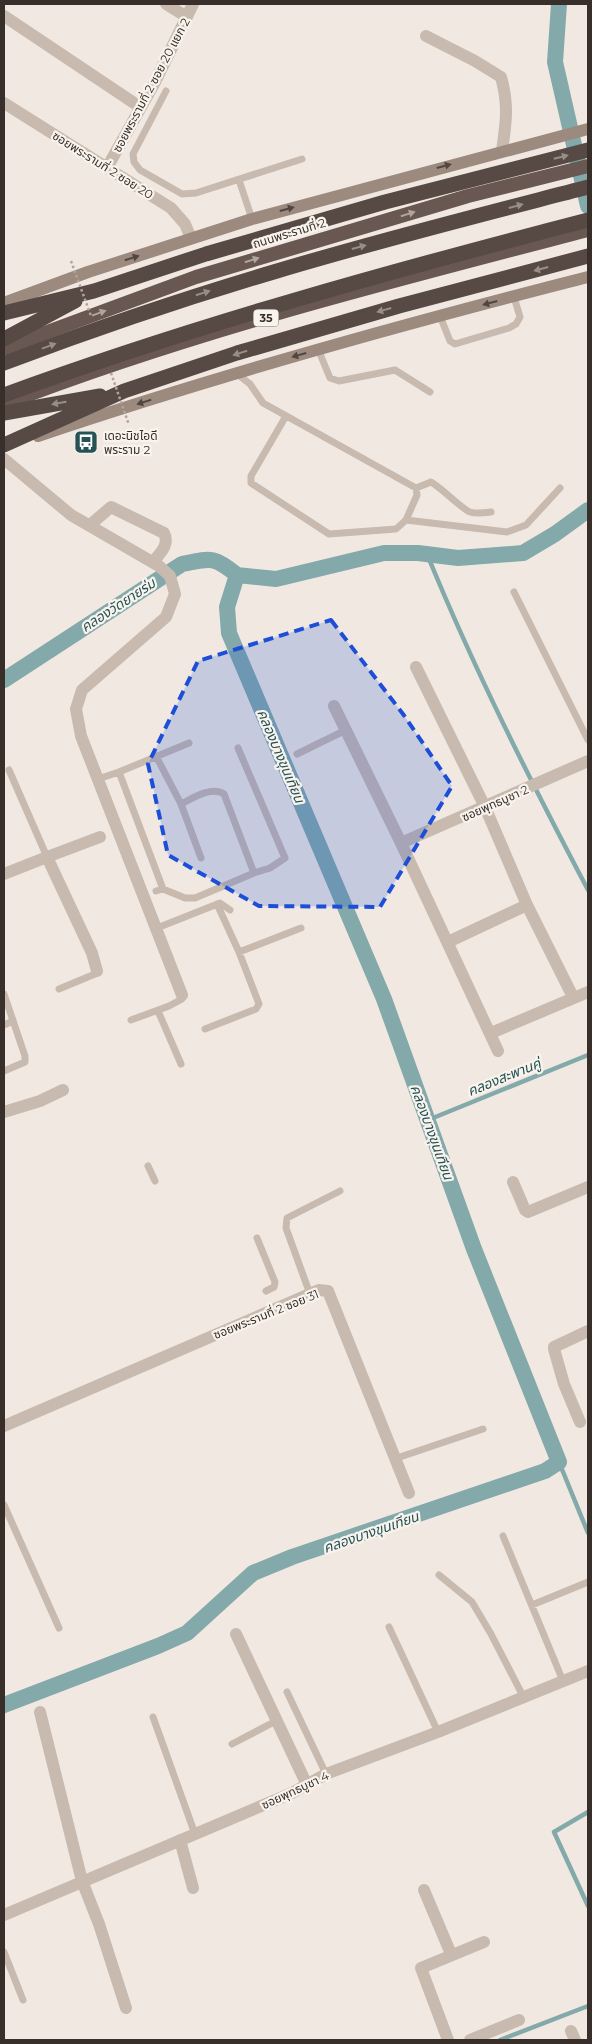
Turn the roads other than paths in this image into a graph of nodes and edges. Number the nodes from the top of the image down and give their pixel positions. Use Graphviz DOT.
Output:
graph roads {
  1 [pos="166,4"];
  2 [pos="194,4"];
  3 [pos="4,16"];
  4 [pos="187,17"];
  5 [pos="426,36"];
  6 [pos="166,91"];
  7 [pos="4,102"];
  8 [pos="140,107"];
  9 [pos="588,129"];
  10 [pos="588,150"];
  11 [pos="502,151"];
  12 [pos="302,159"];
  13 [pos="108,166"];
  14 [pos="588,166"];
  15 [pos="239,180"];
  16 [pos="588,187"];
  17 [pos="252,218"];
  18 [pos="588,220"];
  19 [pos="588,230"];
  20 [pos="191,238"];
  21 [pos="588,256"];
  22 [pos="588,278"];
  23 [pos="94,291"];
  24 [pos="514,297"];
  25 [pos="4,303"];
  26 [pos="4,313"];
  27 [pos="440,316"];
  28 [pos="4,339"];
  29 [pos="4,348"];
  30 [pos="318,349"];
  31 [pos="4,363"];
  32 [pos="236,373"];
  33 [pos="124,391"];
  34 [pos="430,392"];
  35 [pos="4,395"];
  36 [pos="4,404"];
  37 [pos="4,413"];
  38 [pos="286,416"];
  39 [pos="4,446"];
  40 [pos="4,459"];
  41 [pos="416,488"];
  42 [pos="560,488"];
  43 [pos="491,512"];
  44 [pos="406,520"];
  45 [pos="90,525"];
  46 [pos="156,564"];
  47 [pos="514,592"];
  48 [pos="416,667"];
  49 [pos="334,706"];
  50 [pos="346,730"];
  51 [pos="588,740"];
  52 [pos="189,742"];
  53 [pos="238,748"];
  54 [pos="297,754"];
  55 [pos="156,756"];
  56 [pos="588,761"];
  57 [pos="9,770"];
  58 [pos="119,772"];
  59 [pos="98,779"];
  60 [pos="181,804"];
  61 [pos="485,807"];
  62 [pos="100,837"];
  63 [pos="401,843"];
  64 [pos="47,857"];
  65 [pos="201,858"];
  66 [pos="254,873"];
  67 [pos="4,874"];
  68 [pos="217,904"];
  69 [pos="527,905"];
  70 [pos="230,910"];
  71 [pos="157,928"];
  72 [pos="302,928"];
  73 [pos="448,942"];
  74 [pos="238,952"];
  75 [pos="97,971"];
  76 [pos="59,989"];
  77 [pos="588,992"];
  78 [pos="4,994"];
  79 [pos="182,995"];
  80 [pos="573,997"];
  81 [pos="158,1011"];
  82 [pos="131,1020"];
  83 [pos="13,1021"];
  84 [pos="4,1025"];
  85 [pos="205,1029"];
  86 [pos="491,1033"];
  87 [pos="498,1051"];
  88 [pos="181,1064"];
  89 [pos="4,1071"];
  90 [pos="64,1090"];
  91 [pos="4,1112"];
  92 [pos="148,1166"];
  93 [pos="155,1181"];
  94 [pos="513,1182"];
  95 [pos="588,1188"];
  96 [pos="340,1191"];
  97 [pos="257,1238"];
  98 [pos="266,1291"];
  99 [pos="310,1294"];
  100 [pos="588,1331"];
  101 [pos="580,1422"];
  102 [pos="4,1426"];
  103 [pos="483,1428"];
  104 [pos="394,1459"];
  105 [pos="409,1493"];
  106 [pos="4,1505"];
  107 [pos="503,1536"];
  108 [pos="439,1575"];
  109 [pos="588,1582"];
  110 [pos="532,1605"];
  111 [pos="389,1626"];
  112 [pos="59,1628"];
  113 [pos="236,1634"];
  114 [pos="588,1671"];
  115 [pos="563,1681"];
  116 [pos="286,1692"];
  117 [pos="524,1698"];
  118 [pos="40,1712"];
  119 [pos="153,1717"];
  120 [pos="276,1721"];
  121 [pos="438,1732"];
  122 [pos="232,1744"];
  123 [pos="326,1774"];
  124 [pos="307,1785"];
  125 [pos="195,1834"];
  126 [pos="180,1840"];
  127 [pos="82,1881"];
  128 [pos="192,1888"];
  129 [pos="424,1890"];
  130 [pos="4,1914"];
  131 [pos="484,1942"];
  132 [pos="4,1952"];
  133 [pos="451,1954"];
  134 [pos="23,2000"];
  135 [pos="126,2008"];
  136 [pos="519,2020"];
  137 [pos="448,2040"];
  138 [pos="470,2040"];
  1 -- 4 [label="street"];
  2 -- 4 [label="street, ซอยพระรามที่ 2 ซอย 20 แยก 2"];
  3 -- 8 [label="street"];
  4 -- 8 [label="street, ซอยพระรามที่ 2 ซอย 20 แยก 2"];
  5 -- 11 [label="street"];
  6 -- 15 [label="lane"];
  7 -- 13 [label="street, ซอยพระรามที่ 2 ซอย 20"];
  8 -- 13 [label="street, ซอยพระรามที่ 2 ซอย 20 แยก 2"];
  9 -- 11 [label="main road, ถนนพระรามที่ 2"];
  23 -- 10 [label="highway, one-way"];
  17 -- 11 [label="main road, ถนนพระรามที่ 2, one-way"];
  12 -- 15 [label="lane"];
  13 -- 20 [label="street, ซอยพระรามที่ 2 ซอย 20"];
  29 -- 14 [label="highway, ถนนพระรามที่ 2, one-way"];
  15 -- 17 [label="lane"];
  31 -- 16 [label="highway, one-way, bridge"];
  17 -- 20 [label="main road, ถนนพระรามที่ 2"];
  18 -- 35 [label="highway, bridge"];
  19 -- 36 [label="highway, 35"];
  25 -- 20 [label="main road, ถนนพระรามที่ 2, one-way"];
  21 -- 33 [label="highway, one-way"];
  22 -- 24 [label="main road"];
  23 -- 26 [label="highway"];
  23 -- 28 [label="highway"];
  24 -- 27 [label="main road, one-way"];
  24 -- 27 [label="lane"];
  27 -- 30 [label="main road"];
  30 -- 32 [label="main road, one-way"];
  30 -- 34 [label="lane"];
  32 -- 38 [label="lane"];
  32 -- 39 [label="main road, one-way"];
  33 -- 37 [label="highway, one-way"];
  33 -- 39 [label="highway"];
  38 -- 41 [label="lane"];
  38 -- 44 [label="lane"];
  40 -- 45 [label="street"];
  41 -- 43 [label="lane"];
  41 -- 44 [label="lane"];
  42 -- 44 [label="lane"];
  45 -- 46 [label="street"];
  45 -- 46 [label="street"];
  46 -- 59 [label="street"];
  47 -- 51 [label="lane"];
  48 -- 61 [label="street"];
  49 -- 50 [label="street"];
  50 -- 54 [label="lane"];
  50 -- 63 [label="street"];
  52 -- 55 [label="lane"];
  53 -- 66 [label="lane"];
  55 -- 58 [label="lane"];
  55 -- 60 [label="lane"];
  56 -- 61 [label="street, ซอยพุทธบูชา 2"];
  57 -- 64 [label="lane"];
  58 -- 59 [label="lane"];
  58 -- 66 [label="lane"];
  59 -- 71 [label="street"];
  60 -- 65 [label="lane"];
  60 -- 66 [label="lane"];
  61 -- 63 [label="street, ซอยพุทธบูชา 2"];
  61 -- 69 [label="street"];
  62 -- 64 [label="street"];
  63 -- 73 [label="street"];
  64 -- 67 [label="street"];
  64 -- 75 [label="street"];
  68 -- 70 [label="lane"];
  68 -- 71 [label="lane"];
  68 -- 74 [label="lane"];
  69 -- 73 [label="street"];
  69 -- 80 [label="street"];
  71 -- 79 [label="street"];
  72 -- 74 [label="lane"];
  73 -- 86 [label="street"];
  74 -- 85 [label="lane"];
  75 -- 76 [label="lane"];
  77 -- 80 [label="street"];
  78 -- 83 [label="lane"];
  79 -- 81 [label="lane"];
  80 -- 86 [label="street"];
  81 -- 82 [label="lane"];
  81 -- 88 [label="lane"];
  83 -- 84 [label="lane"];
  83 -- 89 [label="lane"];
  86 -- 87 [label="street"];
  90 -- 91 [label="street"];
  92 -- 93 [label="lane"];
  94 -- 95 [label="street"];
  96 -- 99 [label="lane"];
  97 -- 98 [label="lane"];
  99 -- 102 [label="street, ซอยพระรามที่ 2 ซอย 31"];
  99 -- 104 [label="street, ซอยพระรามที่ 2 ซอย 31"];
  100 -- 101 [label="street"];
  103 -- 104 [label="lane"];
  104 -- 105 [label="street, ซอยพระรามที่ 2 ซอย 31"];
  106 -- 112 [label="lane"];
  107 -- 110 [label="lane"];
  108 -- 117 [label="lane"];
  109 -- 110 [label="lane"];
  110 -- 115 [label="lane"];
  111 -- 121 [label="lane"];
  113 -- 120 [label="street"];
  114 -- 115 [label="street, ซอยพุทธบูชา 4"];
  115 -- 117 [label="street, ซอยพุทธบูชา 4"];
  116 -- 123 [label="lane"];
  117 -- 121 [label="street, ซอยพุทธบูชา 4"];
  118 -- 127 [label="street"];
  119 -- 125 [label="lane"];
  120 -- 122 [label="lane"];
  120 -- 124 [label="street"];
  121 -- 123 [label="street, ซอยพุทธบูชา 4"];
  123 -- 124 [label="street, ซอยพุทธบูชา 4"];
  124 -- 125 [label="street, ซอยพุทธบูชา 4"];
  125 -- 126 [label="street, ซอยพุทธบูชา 4"];
  126 -- 127 [label="street, ซอยพุทธบูชา 4"];
  126 -- 128 [label="street"];
  127 -- 130 [label="street, ซอยพุทธบูชา 4"];
  127 -- 135 [label="street"];
  129 -- 133 [label="street"];
  131 -- 133 [label="street"];
  132 -- 134 [label="lane"];
  133 -- 137 [label="street"];
  136 -- 138 [label="street"];
}
